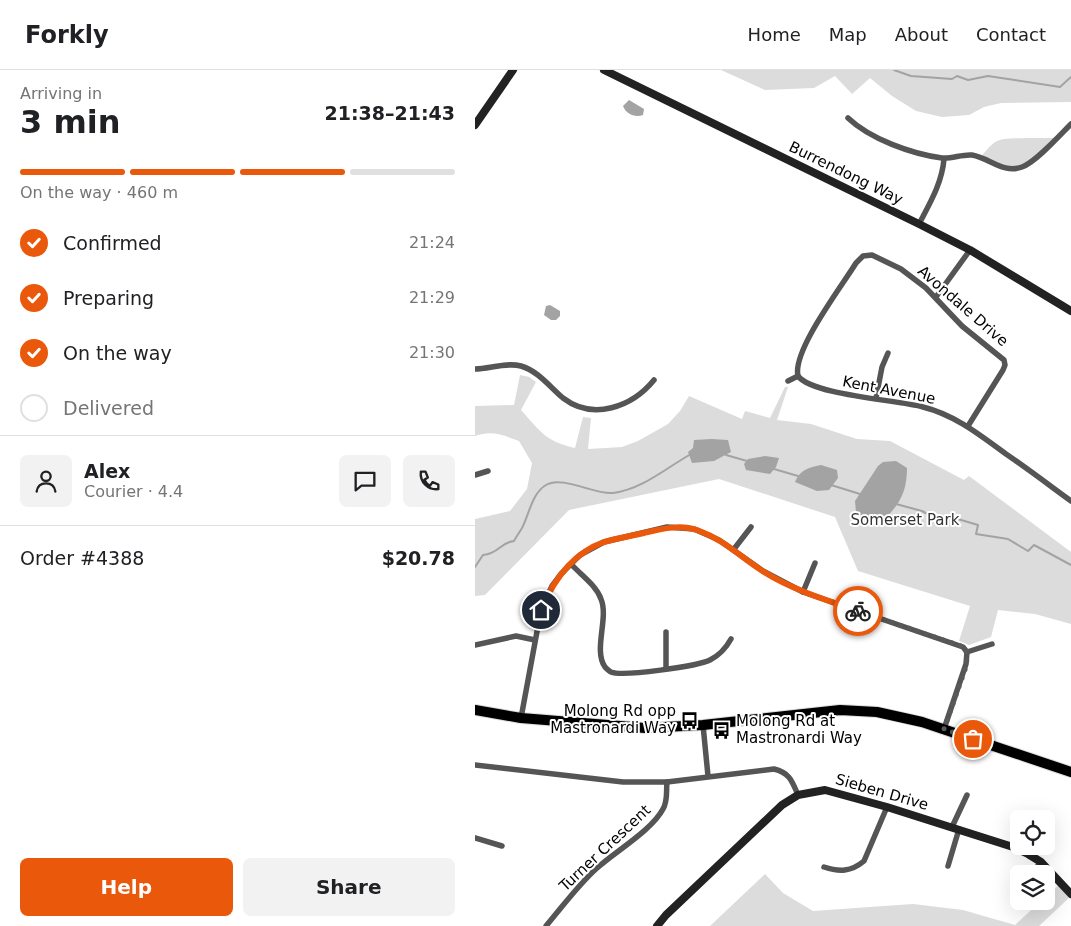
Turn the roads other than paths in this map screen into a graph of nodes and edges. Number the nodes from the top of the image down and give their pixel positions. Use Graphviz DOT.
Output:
graph roads {
  1 [pos="512,70"];
  2 [pos="604,70"];
  3 [pos="848,118"];
  4 [pos="1071,124"];
  5 [pos="475,125"];
  6 [pos="943,158"];
  7 [pos="919,224"];
  8 [pos="970,250"];
  9 [pos="935,298"];
  10 [pos="1071,311"];
  11 [pos="888,353"];
  12 [pos="475,369"];
  13 [pos="798,376"];
  14 [pos="654,380"];
  15 [pos="788,380"];
  16 [pos="876,398"];
  17 [pos="968,426"];
  18 [pos="488,471"];
  19 [pos="475,475"];
  20 [pos="1071,501"];
  21 [pos="751,528"];
  22 [pos="734,549"];
  23 [pos="815,563"];
  24 [pos="571,564"];
  25 [pos="803,592"];
  26 [pos="666,632"];
  27 [pos="731,639"];
  28 [pos="535,640"];
  29 [pos="993,644"];
  30 [pos="475,645"];
  31 [pos="967,652"];
  32 [pos="666,668"];
  33 [pos="475,710"];
  34 [pos="521,718"];
  35 [pos="703,725"];
  36 [pos="944,729"];
  37 [pos="475,765"];
  38 [pos="1071,772"];
  39 [pos="707,776"];
  40 [pos="667,782"];
  41 [pos="799,795"];
  42 [pos="967,795"];
  43 [pos="887,807"];
  44 [pos="955,828"];
  45 [pos="475,838"];
  46 [pos="502,846"];
  47 [pos="1041,862"];
  48 [pos="1038,865"];
  49 [pos="948,866"];
  50 [pos="824,867"];
  51 [pos="1071,894"];
  52 [pos="547,926"];
  53 [pos="657,926"];
  1 -- 5 [label="main road"];
  2 -- 7 [label="main road, Burrendong Way"];
  3 -- 6 [label="street"];
  4 -- 6 [label="street"];
  6 -- 7 [label="street"];
  7 -- 8 [label="main road, Burrendong Way"];
  8 -- 9 [label="street"];
  8 -- 10 [label="main road, Burrendong Way"];
  9 -- 13 [label="street, Avondale Drive"];
  9 -- 17 [label="street, Avondale Drive"];
  11 -- 16 [label="street"];
  12 -- 14 [label="street"];
  13 -- 15 [label="street"];
  13 -- 16 [label="street, Kent Avenue"];
  16 -- 17 [label="street, Kent Avenue"];
  17 -- 20 [label="street, Kent Avenue"];
  18 -- 19 [label="street"];
  21 -- 22 [label="street"];
  22 -- 24 [label="street"];
  22 -- 25 [label="street"];
  23 -- 25 [label="street"];
  24 -- 28 [label="street"];
  24 -- 32 [label="street"];
  25 -- 31 [label="street"];
  26 -- 32 [label="street"];
  27 -- 32 [label="street"];
  28 -- 30 [label="street"];
  28 -- 34 [label="street"];
  29 -- 31 [label="street"];
  31 -- 36 [label="street"];
  33 -- 34 [label="highway"];
  34 -- 35 [label="highway"];
  35 -- 36 [label="highway"];
  35 -- 39 [label="street"];
  36 -- 38 [label="highway"];
  37 -- 40 [label="street, Turner Crescent"];
  39 -- 40 [label="street, Turner Crescent"];
  39 -- 41 [label="street, Turner Crescent"];
  40 -- 52 [label="street, Turner Crescent"];
  41 -- 43 [label="main road, Sieben Drive"];
  41 -- 53 [label="main road, Sieben Drive"];
  42 -- 44 [label="street"];
  43 -- 44 [label="main road, Sieben Drive"];
  43 -- 50 [label="street"];
  44 -- 47 [label="main road, Sieben Drive"];
  44 -- 49 [label="street"];
  45 -- 46 [label="street"];
  47 -- 48 [label="street"];
  47 -- 51 [label="main road, Sieben Drive"];
}
